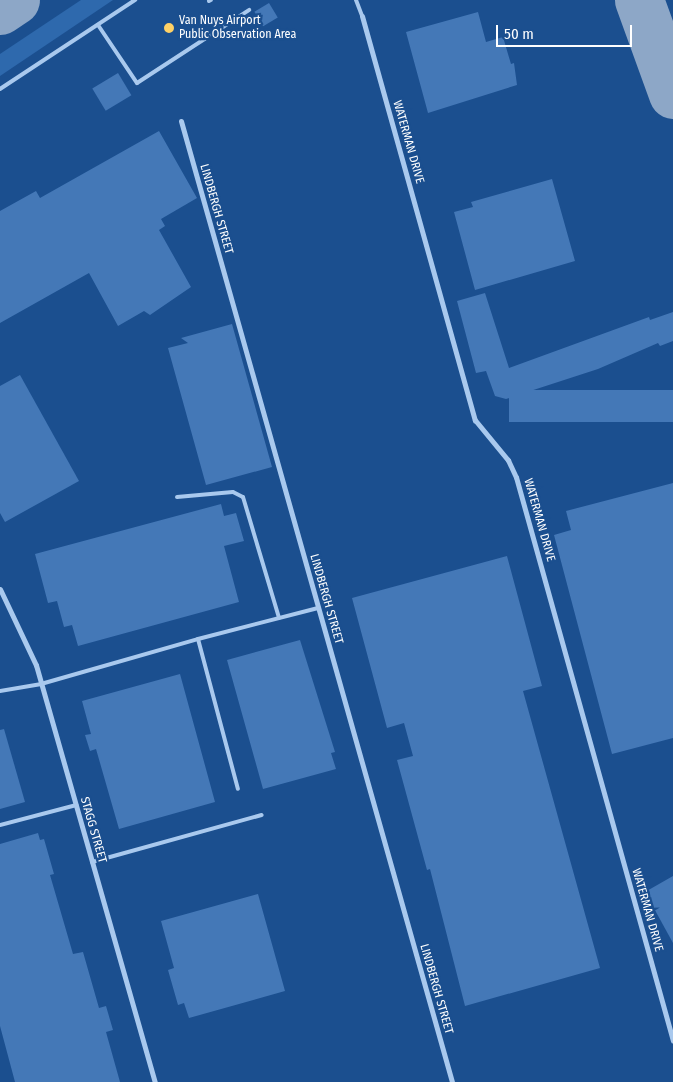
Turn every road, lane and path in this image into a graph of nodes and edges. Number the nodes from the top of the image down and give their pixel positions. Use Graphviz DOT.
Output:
graph roads {
  1 [pos="135,0"];
  2 [pos="356,0"];
  3 [pos="249,10"];
  4 [pos="362,16"];
  5 [pos="98,24"];
  6 [pos="0,90"];
  7 [pos="181,121"];
  8 [pos="177,496"];
  9 [pos="0,589"];
  10 [pos="318,608"];
  11 [pos="279,618"];
  12 [pos="198,639"];
  13 [pos="42,684"];
  14 [pos="0,691"];
  15 [pos="238,789"];
  16 [pos="76,805"];
  17 [pos="262,815"];
  18 [pos="0,825"];
  19 [pos="92,862"];
  20 [pos="673,1041"];
  21 [pos="155,1082"];
  22 [pos="452,1082"];
  1 -- 5 [label="lane"];
  2 -- 4 [label="lane"];
  3 -- 5 [label="lane"];
  4 -- 20 [label="street, WATERMAN DRIVE"];
  5 -- 6 [label="lane"];
  7 -- 10 [label="street, LINDBERGH STREET"];
  8 -- 11 [label="lane"];
  9 -- 13 [label="street, STAGG STREET"];
  10 -- 11 [label="lane"];
  10 -- 22 [label="street, LINDBERGH STREET"];
  11 -- 12 [label="lane"];
  12 -- 13 [label="lane"];
  12 -- 15 [label="lane"];
  13 -- 14 [label="lane"];
  13 -- 16 [label="street, STAGG STREET"];
  16 -- 18 [label="lane"];
  16 -- 19 [label="street, STAGG STREET"];
  17 -- 19 [label="lane"];
  19 -- 21 [label="street, STAGG STREET"];
}
